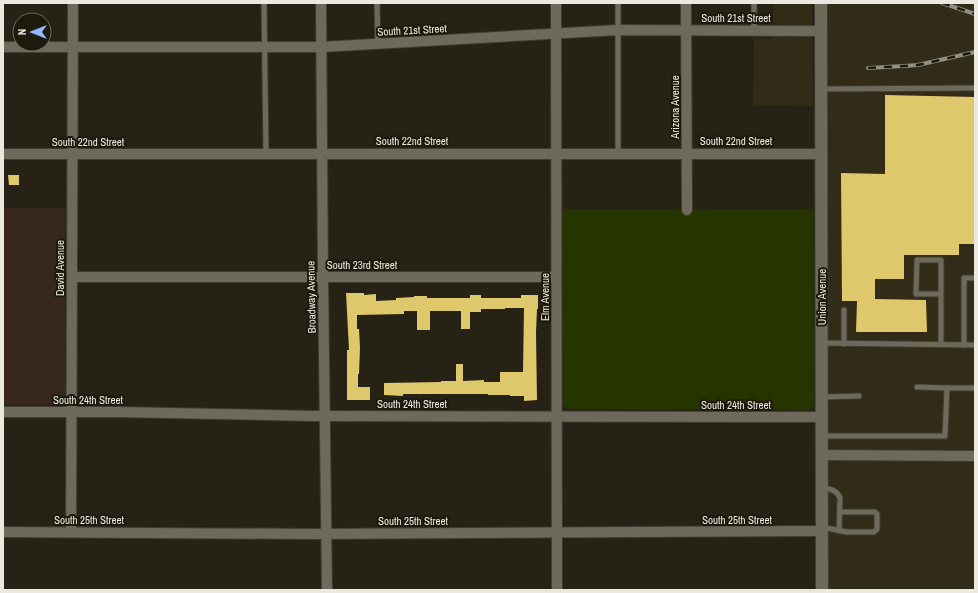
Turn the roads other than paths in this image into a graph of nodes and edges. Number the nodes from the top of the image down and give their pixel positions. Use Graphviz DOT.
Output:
graph roads {
  1 [pos="74,3"];
  2 [pos="264,3"];
  3 [pos="321,3"];
  4 [pos="377,3"];
  5 [pos="556,3"];
  6 [pos="618,3"];
  7 [pos="686,3"];
  8 [pos="754,3"];
  9 [pos="821,3"];
  10 [pos="618,30"];
  11 [pos="686,30"];
  12 [pos="754,31"];
  13 [pos="821,31"];
  14 [pos="556,33"];
  15 [pos="378,44"];
  16 [pos="3,47"];
  17 [pos="73,47"];
  18 [pos="265,47"];
  19 [pos="321,47"];
  20 [pos="975,88"];
  21 [pos="822,90"];
  22 [pos="266,153"];
  23 [pos="322,153"];
  24 [pos="556,153"];
  25 [pos="618,153"];
  26 [pos="687,153"];
  27 [pos="3,154"];
  28 [pos="73,154"];
  29 [pos="822,154"];
  30 [pos="687,210"];
  31 [pos="72,277"];
  32 [pos="323,277"];
  33 [pos="556,277"];
  34 [pos="975,278"];
  35 [pos="940,294"];
  36 [pos="844,310"];
  37 [pos="822,344"];
  38 [pos="844,344"];
  39 [pos="940,344"];
  40 [pos="964,345"];
  41 [pos="975,345"];
  42 [pos="916,387"];
  43 [pos="947,388"];
  44 [pos="975,388"];
  45 [pos="859,396"];
  46 [pos="822,397"];
  47 [pos="72,411"];
  48 [pos="3,412"];
  49 [pos="325,416"];
  50 [pos="557,417"];
  51 [pos="822,417"];
  52 [pos="822,436"];
  53 [pos="822,455"];
  54 [pos="975,456"];
  55 [pos="822,488"];
  56 [pos="840,512"];
  57 [pos="822,529"];
  58 [pos="840,531"];
  59 [pos="3,532"];
  60 [pos="71,532"];
  61 [pos="557,533"];
  62 [pos="327,534"];
  63 [pos="327,590"];
  64 [pos="557,590"];
  65 [pos="822,590"];
  1 -- 17 [label="street, David Avenue"];
  2 -- 18 [label="lane"];
  3 -- 19 [label="street, Broadway Avenue"];
  4 -- 15 [label="lane"];
  5 -- 14 [label="street, Elm Avenue"];
  6 -- 10 [label="lane"];
  7 -- 11 [label="street, Arizona Avenue"];
  8 -- 12 [label="lane"];
  9 -- 13 [label="street, Union Avenue"];
  10 -- 11 [label="street, South 21st Street"];
  10 -- 14 [label="street, South 21st Street"];
  10 -- 25 [label="lane"];
  11 -- 12 [label="street, South 21st Street"];
  11 -- 26 [label="street, Arizona Avenue"];
  12 -- 13 [label="street, South 21st Street"];
  13 -- 21 [label="street, Union Avenue"];
  14 -- 15 [label="street, South 21st Street"];
  14 -- 24 [label="street, Elm Avenue"];
  15 -- 19 [label="street, South 21st Street"];
  16 -- 17 [label="street, South 21st Street"];
  17 -- 18 [label="street, South 21st Street"];
  17 -- 28 [label="street, David Avenue"];
  18 -- 19 [label="street, South 21st Street"];
  18 -- 22 [label="lane"];
  19 -- 23 [label="street, Broadway Avenue"];
  20 -- 21 [label="lane"];
  21 -- 29 [label="street, Union Avenue"];
  22 -- 23 [label="street, South 22nd Street"];
  22 -- 28 [label="street, South 22nd Street"];
  23 -- 24 [label="street, South 22nd Street"];
  23 -- 32 [label="street, Broadway Avenue"];
  24 -- 25 [label="street, South 22nd Street"];
  24 -- 33 [label="street, Elm Avenue"];
  25 -- 26 [label="street, South 22nd Street"];
  26 -- 29 [label="street, South 22nd Street"];
  26 -- 30 [label="street, Arizona Avenue"];
  27 -- 28 [label="street, South 22nd Street"];
  28 -- 31 [label="street, David Avenue"];
  29 -- 37 [label="street, Union Avenue"];
  31 -- 32 [label="street, South 23rd Street"];
  31 -- 47 [label="street, David Avenue"];
  32 -- 33 [label="street, South 23rd Street"];
  32 -- 49 [label="street, Broadway Avenue"];
  33 -- 50 [label="street, Elm Avenue"];
  34 -- 40 [label="lane"];
  35 -- 35 [label="lane"];
  35 -- 39 [label="lane"];
  36 -- 38 [label="lane"];
  37 -- 38 [label="lane"];
  37 -- 46 [label="street, Union Avenue"];
  38 -- 39 [label="lane"];
  39 -- 40 [label="lane"];
  40 -- 41 [label="lane"];
  42 -- 43 [label="lane"];
  43 -- 44 [label="lane"];
  43 -- 52 [label="lane"];
  45 -- 46 [label="lane"];
  46 -- 51 [label="street, Union Avenue"];
  47 -- 48 [label="street, South 24th Street"];
  47 -- 49 [label="street, South 24th Street"];
  47 -- 60 [label="street, David Avenue"];
  49 -- 50 [label="street, South 24th Street"];
  49 -- 62 [label="street, Broadway Avenue"];
  50 -- 51 [label="street, South 24th Street"];
  50 -- 61 [label="street, Elm Avenue"];
  51 -- 52 [label="street, Union Avenue"];
  52 -- 53 [label="street, Union Avenue"];
  53 -- 54 [label="street"];
  53 -- 55 [label="street, Union Avenue"];
  55 -- 56 [label="lane"];
  55 -- 57 [label="street, Union Avenue"];
  56 -- 58 [label="lane"];
  56 -- 58 [label="lane"];
  57 -- 58 [label="lane"];
  57 -- 61 [label="street, South 25th Street"];
  57 -- 65 [label="street, Union Avenue"];
  59 -- 60 [label="street, South 25th Street"];
  60 -- 62 [label="street, South 25th Street"];
  61 -- 62 [label="street, South 25th Street"];
  61 -- 64 [label="street, Elm Avenue"];
  62 -- 63 [label="street, Broadway Avenue"];
}
